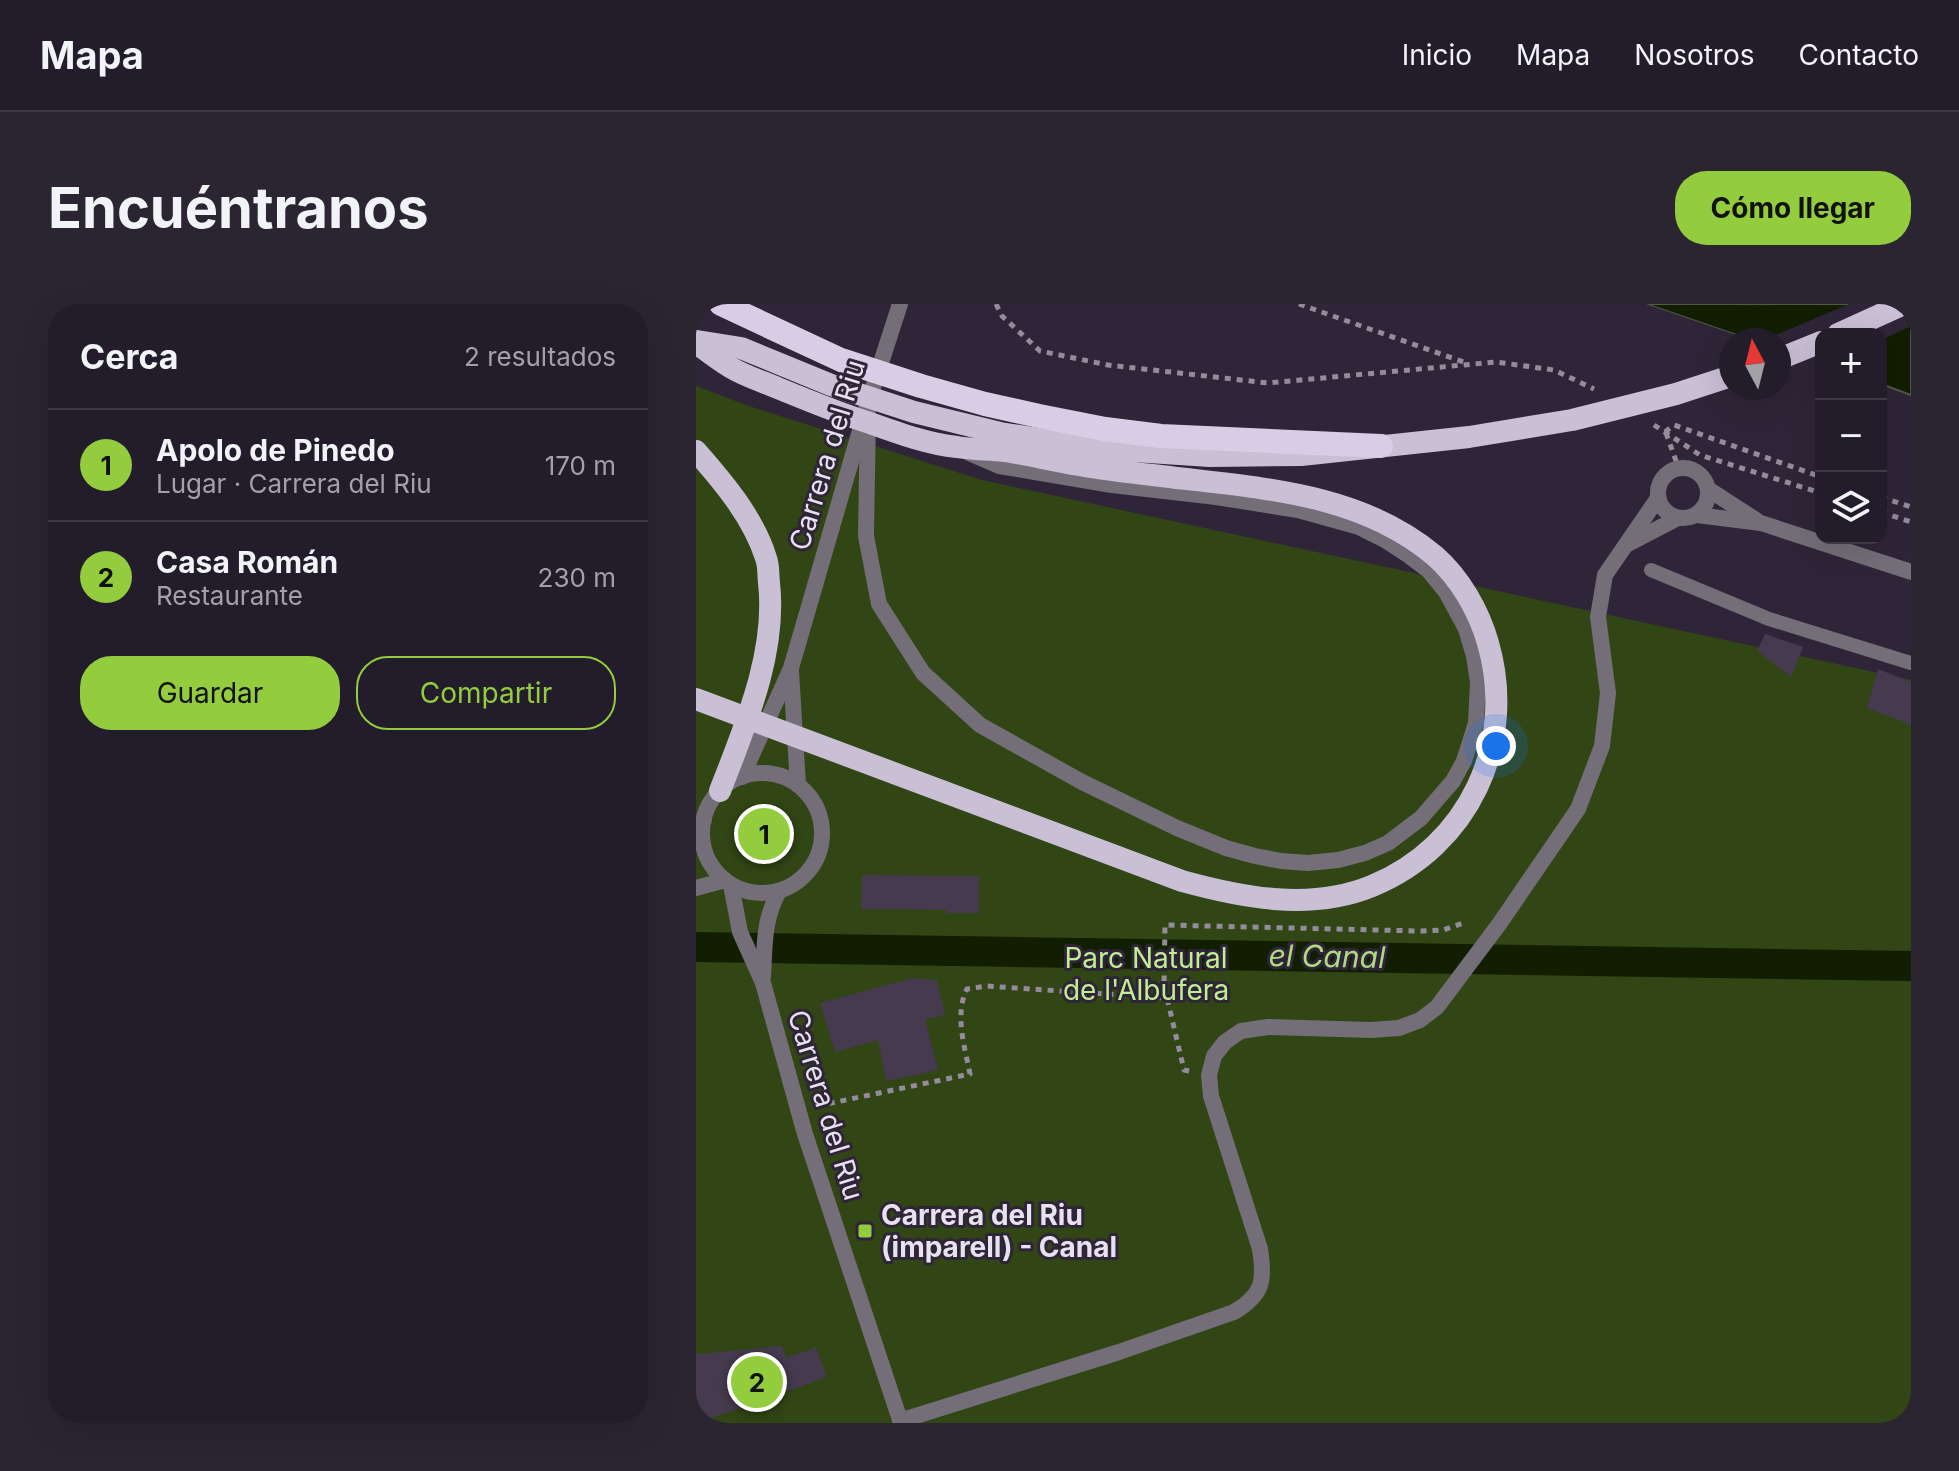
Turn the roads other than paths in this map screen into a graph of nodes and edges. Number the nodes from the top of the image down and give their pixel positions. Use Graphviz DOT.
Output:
graph roads {
  1 [pos="721,304"];
  2 [pos="900,304"];
  3 [pos="1904,304"];
  4 [pos="1851,328"];
  5 [pos="696,342"];
  6 [pos="1815,344"];
  7 [pos="1791,354"];
  8 [pos="1719,380"];
  9 [pos="868,403"];
  10 [pos="1381,446"];
  11 [pos="954,447"];
  12 [pos="696,451"];
  13 [pos="1708,489"];
  14 [pos="1658,498"];
  15 [pos="1697,515"];
  16 [pos="1678,518"];
  17 [pos="1761,523"];
  18 [pos="1623,547"];
  19 [pos="1651,570"];
  20 [pos="1911,572"];
  21 [pos="1911,663"];
  22 [pos="791,668"];
  23 [pos="696,699"];
  24 [pos="742,777"];
  25 [pos="798,785"];
  26 [pos="720,791"];
  27 [pos="700,825"];
  28 [pos="728,882"];
  29 [pos="696,888"];
  30 [pos="779,891"];
  31 [pos="763,983"];
  32 [pos="900,1422"];
  1 -- 10 [label="highway"];
  2 -- 9 [label="street, Carrera del Riu"];
  3 -- 4 [label="highway"];
  5 -- 10 [label="highway"];
  5 -- 11 [label="highway"];
  6 -- 7 [label="highway"];
  8 -- 10 [label="highway"];
  9 -- 11 [label="street"];
  9 -- 22 [label="street, Carrera del Riu"];
  11 -- 23 [label="highway"];
  12 -- 26 [label="highway"];
  13 -- 14 [label="street"];
  13 -- 15 [label="street"];
  13 -- 17 [label="street"];
  14 -- 16 [label="street"];
  14 -- 18 [label="street"];
  15 -- 16 [label="street"];
  15 -- 17 [label="street"];
  16 -- 18 [label="street"];
  17 -- 20 [label="street"];
  18 -- 32 [label="street"];
  19 -- 21 [label="lane"];
  22 -- 24 [label="street, Carrera del Riu"];
  22 -- 25 [label="street, Carrera del Riu"];
  24 -- 25 [label="street"];
  24 -- 26 [label="street"];
  25 -- 30 [label="street"];
  26 -- 27 [label="street"];
  27 -- 28 [label="street"];
  28 -- 29 [label="street"];
  28 -- 30 [label="street"];
  28 -- 31 [label="street, Carrera del Riu"];
  30 -- 31 [label="street, Carrera del Riu"];
  31 -- 32 [label="street, Carrera del Riu"];
}
